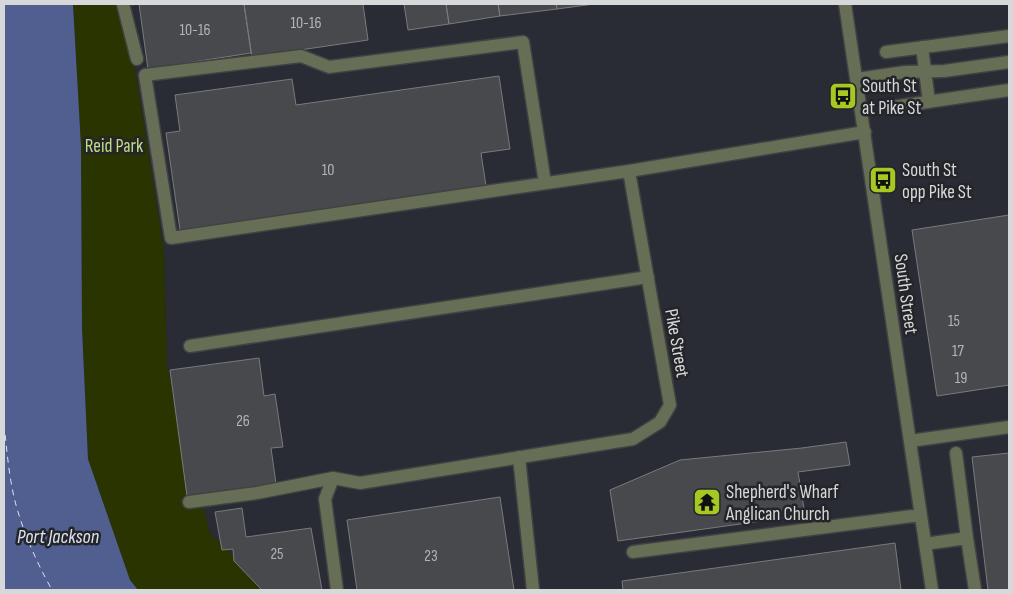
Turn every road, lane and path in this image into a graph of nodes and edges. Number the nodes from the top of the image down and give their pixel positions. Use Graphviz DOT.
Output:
graph roads {
  1 [pos="123,4"];
  2 [pos="845,4"];
  3 [pos="1009,36"];
  4 [pos="922,47"];
  5 [pos="886,52"];
  6 [pos="137,60"];
  7 [pos="1009,62"];
  8 [pos="925,71"];
  9 [pos="857,79"];
  10 [pos="1009,90"];
  11 [pos="929,102"];
  12 [pos="893,107"];
  13 [pos="865,132"];
  14 [pos="629,171"];
  15 [pos="545,183"];
  16 [pos="648,277"];
  17 [pos="190,346"];
  18 [pos="1009,426"];
  19 [pos="910,441"];
  20 [pos="956,453"];
  21 [pos="519,457"];
  22 [pos="333,478"];
  23 [pos="189,502"];
  24 [pos="920,516"];
  25 [pos="967,538"];
  26 [pos="925,544"];
  27 [pos="633,552"];
  28 [pos="337,590"];
  29 [pos="533,590"];
  30 [pos="932,590"];
  31 [pos="975,590"];
  1 -- 6 [label="street"];
  2 -- 9 [label="street, South Street"];
  3 -- 4 [label="street"];
  4 -- 5 [label="street"];
  4 -- 8 [label="street"];
  7 -- 8 [label="street"];
  8 -- 9 [label="street"];
  8 -- 11 [label="street"];
  9 -- 13 [label="street, South Street"];
  10 -- 11 [label="street"];
  11 -- 12 [label="street"];
  13 -- 14 [label="street"];
  13 -- 19 [label="street, South Street"];
  14 -- 15 [label="street"];
  14 -- 16 [label="street, Pike Street"];
  15 -- 15 [label="street"];
  16 -- 17 [label="street"];
  16 -- 21 [label="street, Pike Street"];
  18 -- 19 [label="street"];
  19 -- 24 [label="street, South Street"];
  20 -- 25 [label="street"];
  21 -- 22 [label="street, Pike Street"];
  21 -- 29 [label="street"];
  22 -- 23 [label="street"];
  22 -- 28 [label="street"];
  24 -- 26 [label="street, South Street"];
  24 -- 27 [label="street"];
  25 -- 26 [label="street"];
  25 -- 31 [label="street"];
  26 -- 30 [label="street, South Street"];
}
